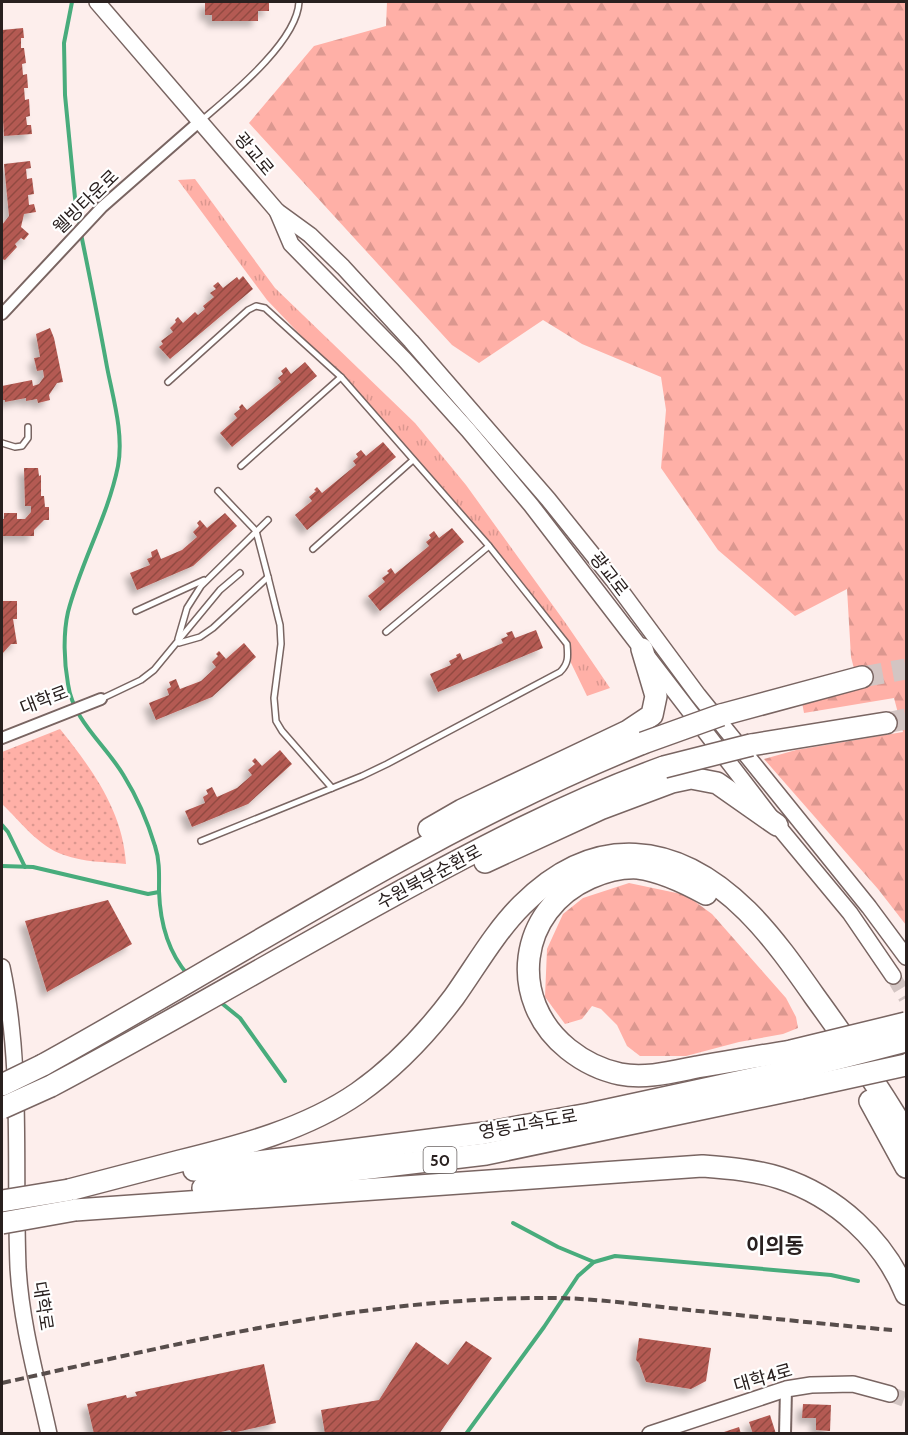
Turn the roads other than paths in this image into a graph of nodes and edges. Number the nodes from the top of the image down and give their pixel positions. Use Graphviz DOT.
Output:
graph roads {
  1 [pos="97,2"];
  2 [pos="299,2"];
  3 [pos="200,121"];
  4 [pos="277,211"];
  5 [pos="2,314"];
  6 [pos="341,377"];
  7 [pos="168,382"];
  8 [pos="28,428"];
  9 [pos="2,443"];
  10 [pos="413,459"];
  11 [pos="241,466"];
  12 [pos="219,491"];
  13 [pos="268,520"];
  14 [pos="256,531"];
  15 [pos="489,546"];
  16 [pos="314,549"];
  17 [pos="240,573"];
  18 [pos="268,577"];
  19 [pos="208,578"];
  20 [pos="136,611"];
  21 [pos="386,632"];
  22 [pos="177,644"];
  23 [pos="642,649"];
  24 [pos="862,677"];
  25 [pos="101,699"];
  26 [pos="886,723"];
  27 [pos="2,738"];
  28 [pos="332,788"];
  29 [pos="777,825"];
  30 [pos="201,841"];
  31 [pos="235,954"];
  32 [pos="906,957"];
  33 [pos="2,967"];
  34 [pos="257,971"];
  35 [pos="893,976"];
  36 [pos="906,1023"];
  37 [pos="906,1041"];
  38 [pos="906,1065"];
  39 [pos="795,1070"];
  40 [pos="2,1085"];
  41 [pos="2,1108"];
  42 [pos="906,1133"];
  43 [pos="906,1167"];
  44 [pos="69,1190"];
  45 [pos="2,1202"];
  46 [pos="75,1210"];
  47 [pos="2,1223"];
  48 [pos="906,1294"];
  49 [pos="786,1389"];
  50 [pos="890,1394"];
  51 [pos="49,1434"];
  52 [pos="650,1434"];
  53 [pos="785,1434"];
  1 -- 3 [label="main road, 광교로"];
  2 -- 3 [label="lane"];
  3 -- 4 [label="main road, 광교로"];
  3 -- 5 [label="street, 웰빙타운로"];
  4 -- 23 [label="main road, 광교로"];
  4 -- 32 [label="main road, 광교로"];
  6 -- 7 [label="lane"];
  6 -- 10 [label="lane"];
  6 -- 11 [label="lane"];
  8 -- 9 [label="lane"];
  10 -- 15 [label="lane"];
  10 -- 16 [label="lane"];
  12 -- 14 [label="lane"];
  13 -- 14 [label="lane"];
  14 -- 18 [label="lane"];
  14 -- 19 [label="lane"];
  15 -- 21 [label="lane"];
  15 -- 28 [label="lane"];
  17 -- 22 [label="lane"];
  18 -- 22 [label="lane"];
  18 -- 28 [label="lane"];
  19 -- 20 [label="lane"];
  19 -- 22 [label="lane"];
  22 -- 25 [label="lane"];
  23 -- 29 [label="main road, 광교로"];
  23 -- 31 [label="highway"];
  24 -- 31 [label="highway, 수원북부순환로, bridge"];
  25 -- 27 [label="street, 대학로"];
  26 -- 34 [label="highway, 수원북부순환로, bridge"];
  28 -- 30 [label="lane"];
  29 -- 34 [label="highway"];
  29 -- 35 [label="main road, 광교로"];
  31 -- 40 [label="highway, 수원북부순환로, bridge"];
  33 -- 51 [label="main road, 대학로"];
  34 -- 41 [label="highway, 수원북부순환로, bridge"];
  36 -- 39 [label="highway, bridge"];
  37 -- 39 [label="highway, 영동고속도로 / 50, bridge"];
  38 -- 39 [label="highway, 영동고속도로 / 50, bridge"];
  39 -- 43 [label="highway"];
  39 -- 44 [label="highway, 영동고속도로 / 50"];
  39 -- 46 [label="highway, 영동고속도로 / 50"];
  42 -- 44 [label="highway"];
  44 -- 45 [label="highway, 영동고속도로 / 50, bridge"];
  46 -- 47 [label="highway, 영동고속도로 / 50, bridge"];
  46 -- 48 [label="highway"];
  49 -- 50 [label="main road, 대학4로"];
  49 -- 52 [label="main road, 대학4로"];
  49 -- 53 [label="street"];
}
